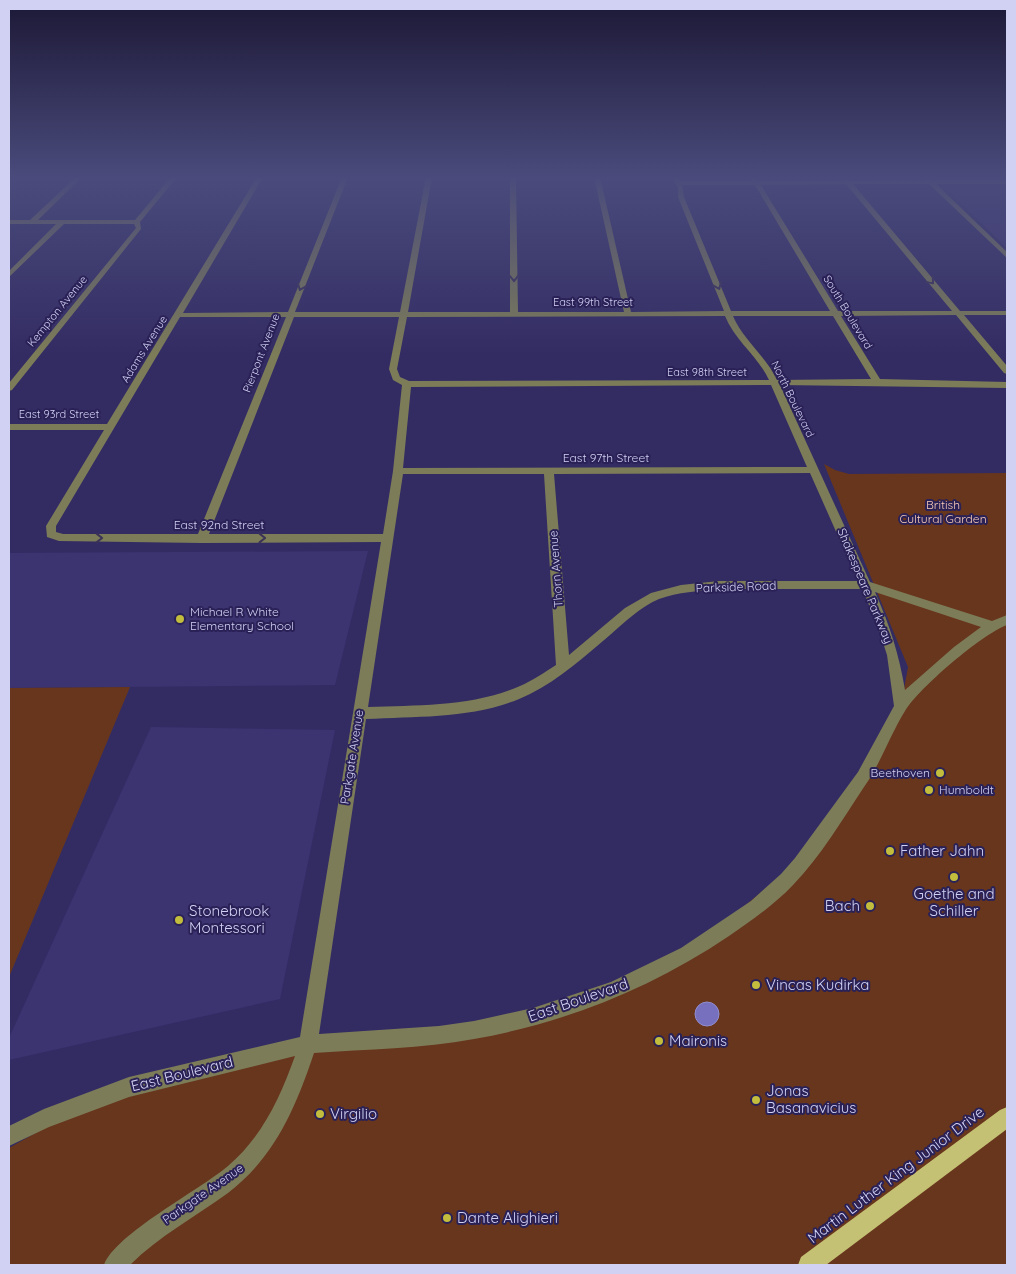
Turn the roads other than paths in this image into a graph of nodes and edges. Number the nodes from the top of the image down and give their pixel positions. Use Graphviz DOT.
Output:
graph roads {
  1 [pos="48,236"];
  2 [pos="132,236"];
  3 [pos="225,236"];
  4 [pos="321,236"];
  5 [pos="418,236"];
  6 [pos="513,236"];
  7 [pos="610,236"];
  8 [pos="697,236"];
  9 [pos="789,236"];
  10 [pos="893,236"];
  11 [pos="987,236"];
  12 [pos="1007,256"];
  13 [pos="9,275"];
  14 [pos="729,313"];
  15 [pos="836,313"];
  16 [pos="957,313"];
  17 [pos="1007,313"];
  18 [pos="290,314"];
  19 [pos="403,314"];
  20 [pos="514,314"];
  21 [pos="628,314"];
  22 [pos="178,315"];
  23 [pos="1007,371"];
  24 [pos="877,382"];
  25 [pos="775,383"];
  26 [pos="407,384"];
  27 [pos="1007,385"];
  28 [pos="9,388"];
  29 [pos="9,427"];
  30 [pos="110,427"];
  31 [pos="814,470"];
  32 [pos="398,471"];
  33 [pos="549,471"];
  34 [pos="51,534"];
  35 [pos="387,538"];
  36 [pos="202,539"];
  37 [pos="866,585"];
  38 [pos="1007,620"];
  39 [pos="992,626"];
  40 [pos="563,667"];
  41 [pos="901,706"];
  42 [pos="359,714"];
  43 [pos="308,1044"];
  44 [pos="1007,1117"];
  45 [pos="9,1136"];
  46 [pos="115,1265"];
  47 [pos="809,1265"];
  1 -- 13 [label="street"];
  2 -- 28 [label="street, Kempton Avenue"];
  3 -- 22 [label="street, Adams Avenue"];
  4 -- 18 [label="street, Pierpont Avenue, one-way"];
  5 -- 19 [label="street"];
  6 -- 20 [label="street, one-way"];
  7 -- 21 [label="street"];
  8 -- 14 [label="street, North Boulevard, one-way"];
  9 -- 15 [label="street, South Boulevard"];
  10 -- 16 [label="street, one-way"];
  11 -- 12 [label="street"];
  14 -- 15 [label="street, East 99th Street"];
  14 -- 21 [label="street, East 99th Street"];
  14 -- 25 [label="street, North Boulevard"];
  15 -- 16 [label="street, East 99th Street"];
  15 -- 24 [label="street, South Boulevard"];
  16 -- 17 [label="street, East 99th Street"];
  16 -- 23 [label="street"];
  18 -- 19 [label="street, East 99th Street"];
  18 -- 22 [label="street, East 99th Street"];
  18 -- 36 [label="street, Pierpont Avenue"];
  19 -- 20 [label="street, East 99th Street"];
  19 -- 26 [label="street"];
  20 -- 21 [label="street, East 99th Street"];
  22 -- 30 [label="street, Adams Avenue"];
  24 -- 25 [label="street, East 98th Street"];
  24 -- 27 [label="street, East 98th Street"];
  25 -- 26 [label="street, East 98th Street"];
  25 -- 31 [label="street, North Boulevard"];
  26 -- 32 [label="street, Parkgate Avenue"];
  29 -- 30 [label="street, East 93rd Street"];
  30 -- 34 [label="street, Adams Avenue"];
  31 -- 33 [label="street, East 97th Street"];
  31 -- 37 [label="street, Shakespeare Parkway"];
  32 -- 33 [label="street, East 97th Street"];
  32 -- 35 [label="street, Parkgate Avenue"];
  33 -- 40 [label="street, Thorn Avenue"];
  34 -- 36 [label="street, East 92nd Street, one-way"];
  36 -- 35 [label="street, East 92nd Street, one-way"];
  35 -- 42 [label="street, Parkgate Avenue"];
  37 -- 39 [label="street, Parkside Road"];
  37 -- 40 [label="street, Parkside Road"];
  37 -- 41 [label="street, Shakespeare Parkway"];
  38 -- 39 [label="street, East Boulevard"];
  39 -- 41 [label="street, East Boulevard"];
  40 -- 42 [label="street, Parkside Road"];
  41 -- 43 [label="street, East Boulevard"];
  42 -- 43 [label="street, Parkgate Avenue"];
  43 -- 45 [label="street, East Boulevard"];
  43 -- 46 [label="street, Parkgate Avenue"];
  44 -- 47 [label="main road, Martin Luther King Junior Drive"];
}
